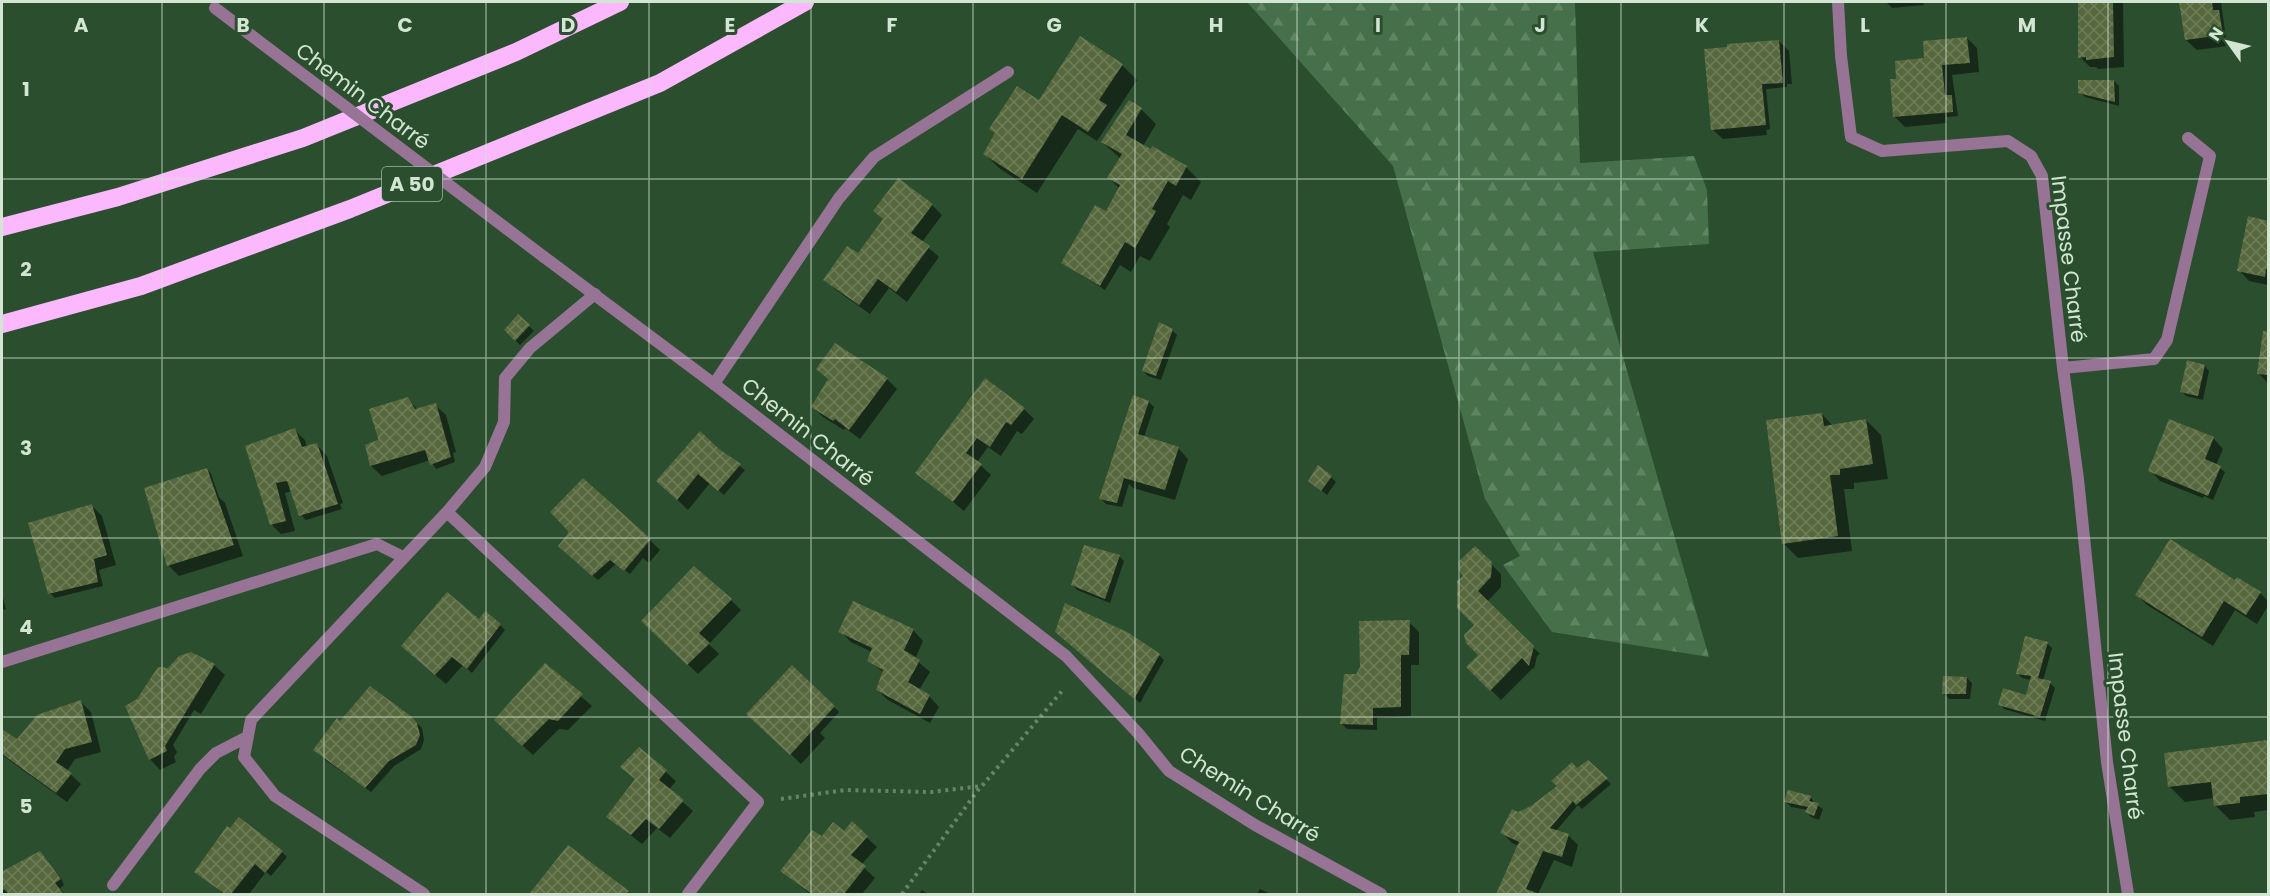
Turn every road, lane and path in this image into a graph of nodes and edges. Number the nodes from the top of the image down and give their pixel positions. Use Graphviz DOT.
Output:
graph roads {
  1 [pos="620,2"];
  2 [pos="805,2"];
  3 [pos="1838,2"];
  4 [pos="210,5"];
  5 [pos="1008,72"];
  6 [pos="2188,138"];
  7 [pos="2,227"];
  8 [pos="595,294"];
  9 [pos="2,324"];
  10 [pos="2063,368"];
  11 [pos="714,384"];
  12 [pos="447,512"];
  13 [pos="403,557"];
  14 [pos="2,662"];
  15 [pos="1080,669"];
  16 [pos="247,737"];
  17 [pos="982,786"];
  18 [pos="758,802"];
  19 [pos="113,885"];
  20 [pos="424,894"];
  21 [pos="688,894"];
  22 [pos="902,894"];
  23 [pos="1381,894"];
  24 [pos="2128,894"];
  1 -- 7 [label="highway"];
  2 -- 9 [label="highway, A 50"];
  3 -- 10 [label="street, Impasse Charré"];
  4 -- 8 [label="street, Chemin Charré, bridge"];
  5 -- 11 [label="street"];
  6 -- 10 [label="street, Impasse Charré"];
  8 -- 11 [label="street, Chemin Charré"];
  8 -- 12 [label="street"];
  10 -- 24 [label="street, Impasse Charré"];
  11 -- 15 [label="street, Chemin Charré"];
  12 -- 13 [label="street"];
  12 -- 18 [label="street"];
  13 -- 14 [label="street"];
  13 -- 16 [label="street"];
  15 -- 17 [label="path"];
  15 -- 23 [label="street, Chemin Charré"];
  16 -- 19 [label="street"];
  16 -- 20 [label="street"];
  17 -- 18 [label="path"];
  17 -- 22 [label="path"];
  18 -- 21 [label="street"];
}
